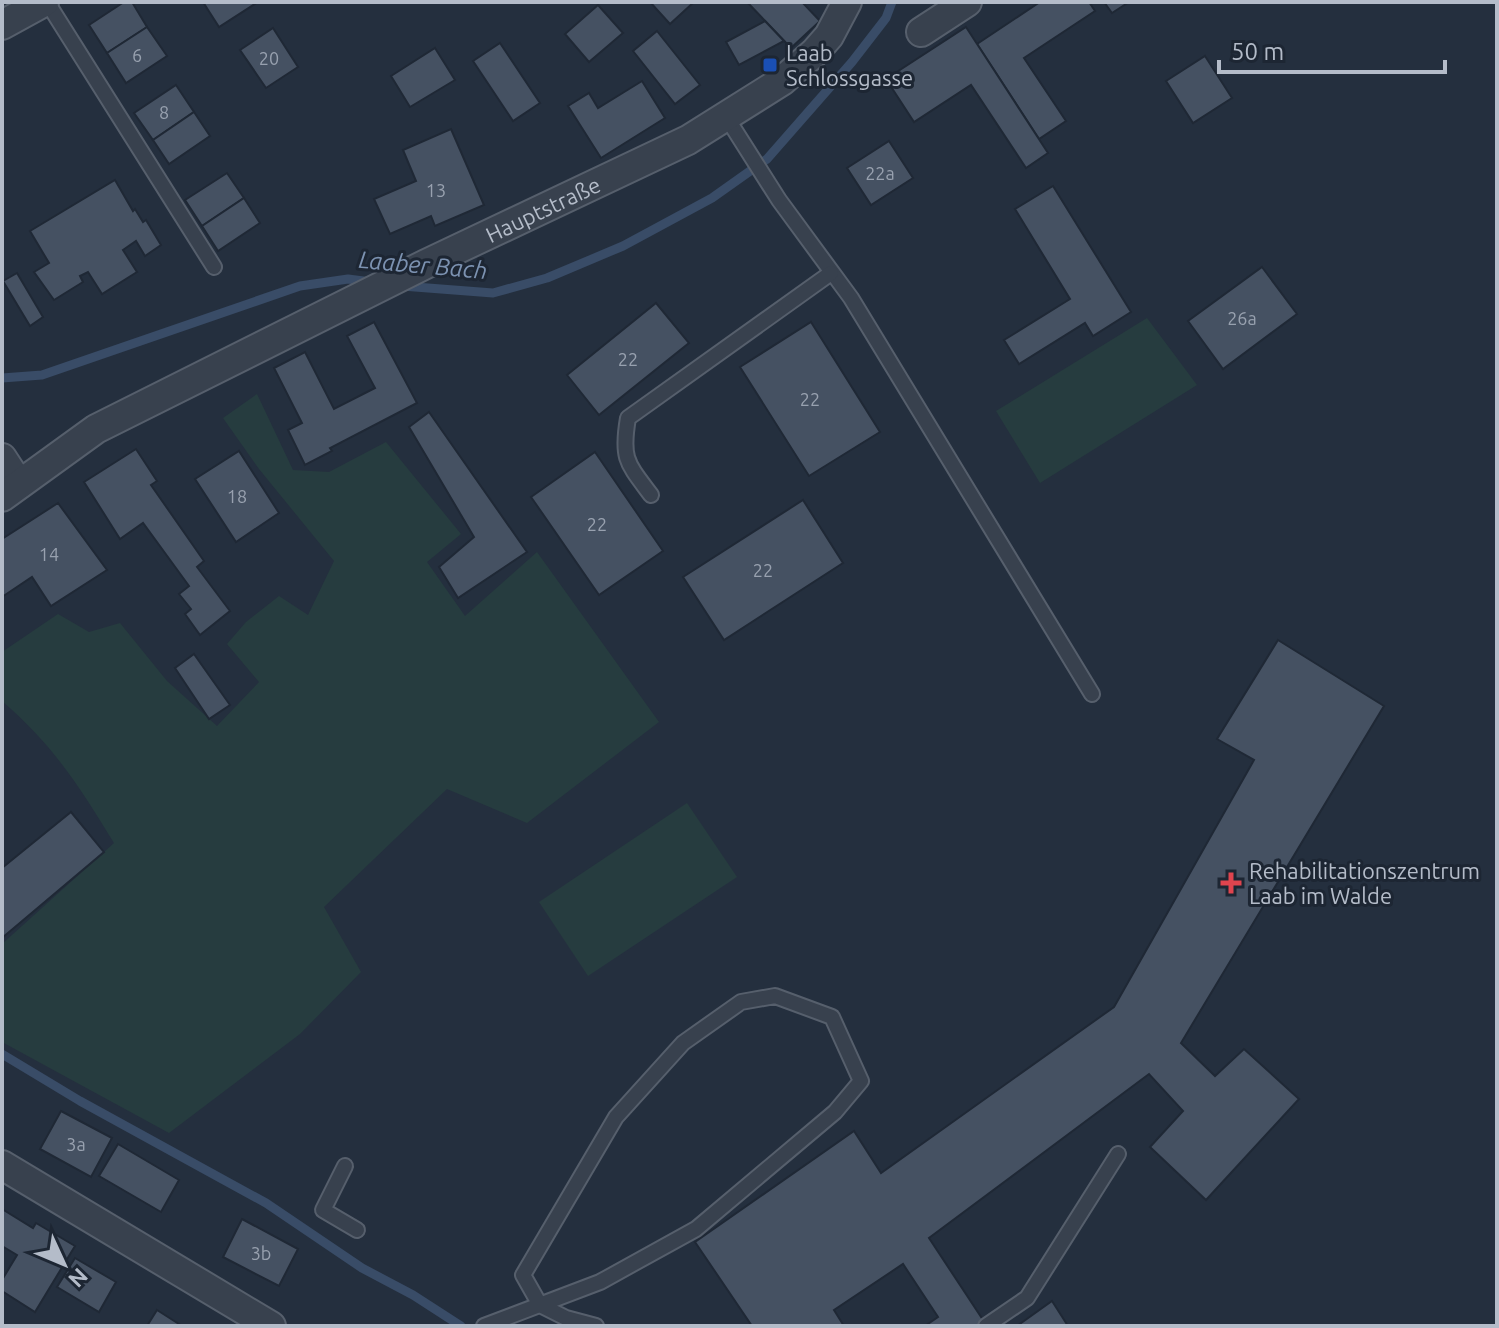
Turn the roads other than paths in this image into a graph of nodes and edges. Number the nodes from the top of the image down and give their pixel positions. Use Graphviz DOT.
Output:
graph roads {
  1 [pos="46,2"];
  2 [pos="847,2"];
  3 [pos="967,2"];
  4 [pos="2,25"];
  5 [pos="921,32"];
  6 [pos="727,118"];
  7 [pos="214,267"];
  8 [pos="831,273"];
  9 [pos="2,458"];
  10 [pos="10,491"];
  11 [pos="651,495"];
  12 [pos="1092,694"];
  13 [pos="1118,1154"];
  14 [pos="2,1165"];
  15 [pos="345,1166"];
  16 [pos="357,1230"];
  17 [pos="540,1305"];
  18 [pos="271,1326"];
  19 [pos="484,1326"];
  20 [pos="596,1326"];
  21 [pos="986,1326"];
  1 -- 4 [label="street"];
  1 -- 7 [label="lane"];
  2 -- 6 [label="street, Hauptstraße"];
  3 -- 5 [label="street"];
  6 -- 8 [label="lane"];
  6 -- 10 [label="street, Hauptstraße"];
  8 -- 11 [label="lane"];
  8 -- 12 [label="lane"];
  9 -- 10 [label="street"];
  13 -- 21 [label="lane"];
  14 -- 18 [label="street"];
  15 -- 16 [label="lane"];
  17 -- 17 [label="lane"];
  17 -- 19 [label="lane"];
  17 -- 20 [label="lane"];
}
